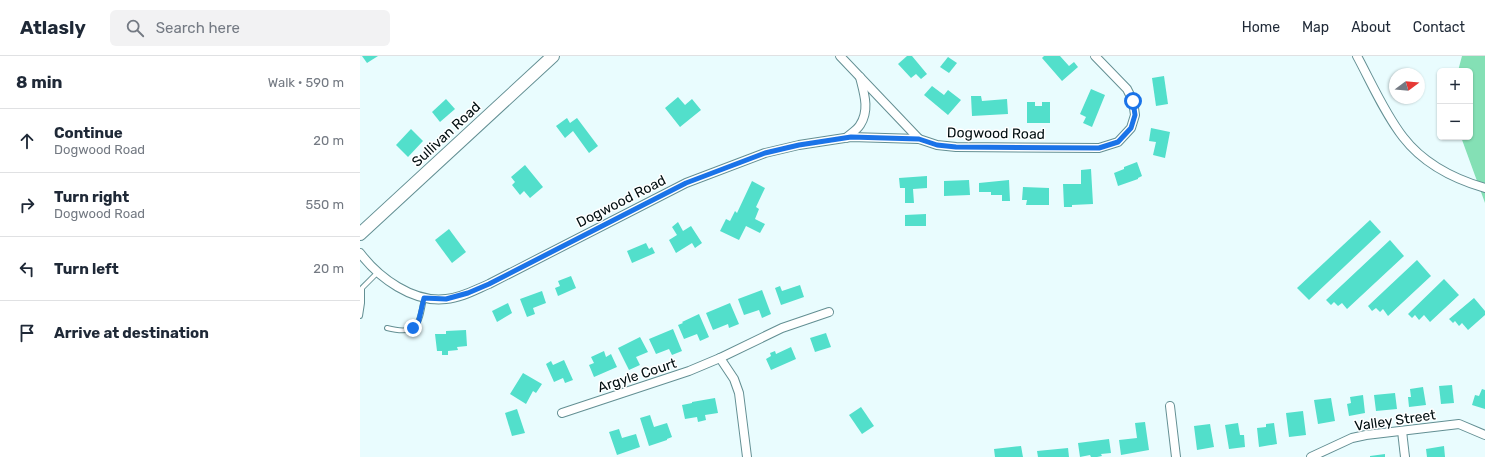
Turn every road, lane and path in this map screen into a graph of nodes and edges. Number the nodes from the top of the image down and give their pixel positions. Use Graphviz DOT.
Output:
graph roads {
  1 [pos="553,56"];
  2 [pos="840,56"];
  3 [pos="1095,56"];
  4 [pos="1357,56"];
  5 [pos="860,77"];
  6 [pos="846,138"];
  7 [pos="919,139"];
  8 [pos="1485,188"];
  9 [pos="360,234"];
  10 [pos="360,253"];
  11 [pos="378,272"];
  12 [pos="361,290"];
  13 [pos="424,298"];
  14 [pos="830,312"];
  15 [pos="360,316"];
  16 [pos="387,328"];
  17 [pos="720,358"];
  18 [pos="1170,406"];
  19 [pos="562,413"];
  20 [pos="1402,431"];
  21 [pos="1485,435"];
  22 [pos="747,457"];
  23 [pos="1176,457"];
  24 [pos="1311,457"];
  25 [pos="1405,457"];
  1 -- 9 [label="main road, Sullivan Road"];
  2 -- 5 [label="street"];
  3 -- 7 [label="street, Dogwood Road"];
  4 -- 8 [label="street"];
  5 -- 6 [label="street"];
  5 -- 7 [label="street"];
  6 -- 7 [label="street, Dogwood Road"];
  6 -- 13 [label="street, Dogwood Road"];
  10 -- 11 [label="street, Dogwood Road"];
  11 -- 12 [label="lane"];
  11 -- 13 [label="street, Dogwood Road"];
  12 -- 15 [label="lane"];
  13 -- 16 [label="lane"];
  14 -- 17 [label="street, Argyle Court"];
  17 -- 19 [label="street, Argyle Court"];
  17 -- 22 [label="street"];
  18 -- 23 [label="street"];
  20 -- 21 [label="street, Valley Street"];
  20 -- 24 [label="street, Valley Street"];
  20 -- 25 [label="street"];
}
